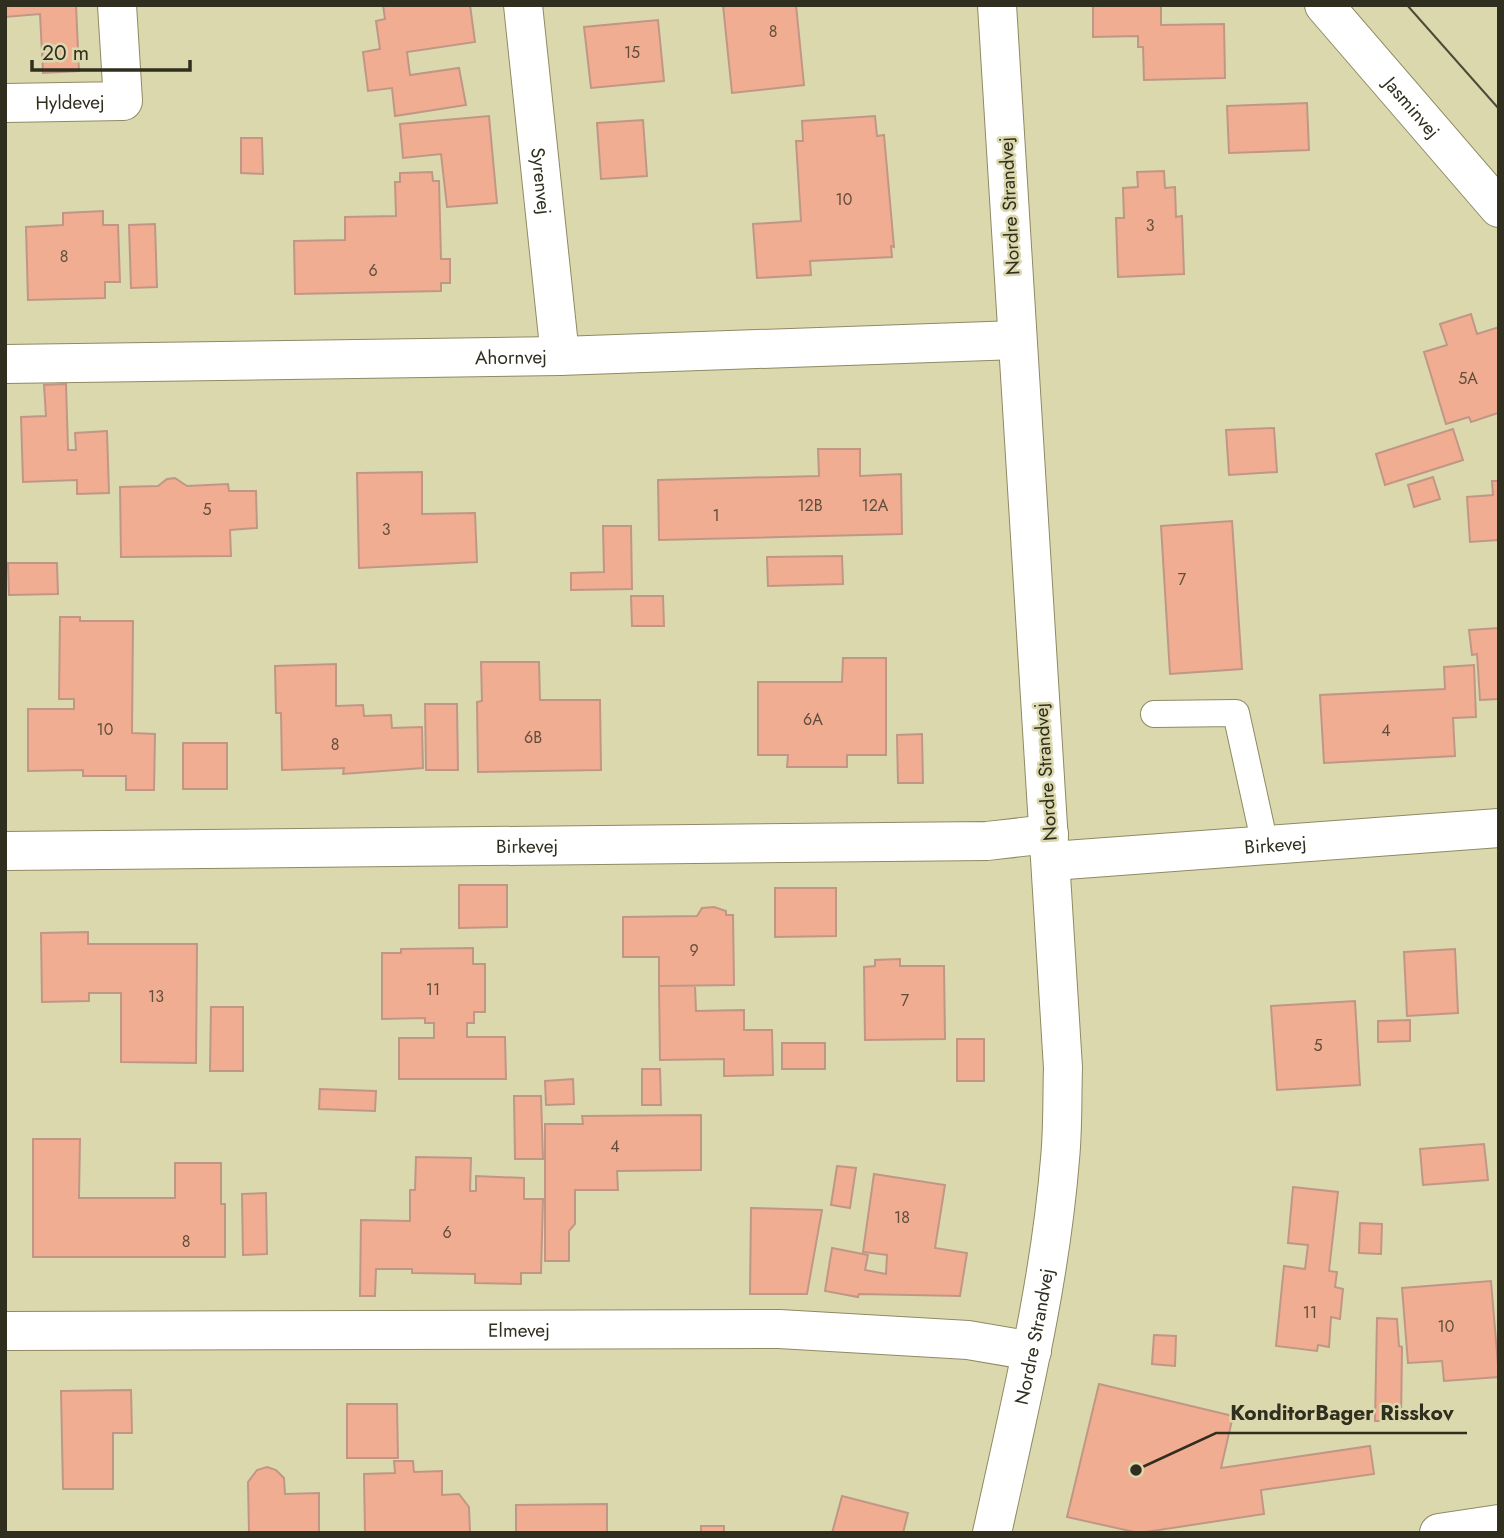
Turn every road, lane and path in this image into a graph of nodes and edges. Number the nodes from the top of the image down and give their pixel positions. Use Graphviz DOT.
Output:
graph roads {
  1 [pos="117,5"];
  2 [pos="523,5"];
  3 [pos="997,5"];
  4 [pos="1324,5"];
  5 [pos="5,103"];
  6 [pos="1499,208"];
  7 [pos="1017,340"];
  8 [pos="560,356"];
  9 [pos="5,364"];
  10 [pos="1154,714"];
  11 [pos="1499,828"];
  12 [pos="1265,845"];
  13 [pos="1051,848"];
  14 [pos="5,852"];
  15 [pos="5,1331"];
  16 [pos="1032,1351"];
  17 [pos="1499,1524"];
  18 [pos="992,1533"];
  19 [pos="1439,1533"];
  1 -- 5 [label="street, Hyldevej"];
  2 -- 8 [label="street, Syrenvej"];
  3 -- 7 [label="street, Nordre Strandvej"];
  4 -- 6 [label="street, Jasminvej"];
  7 -- 8 [label="street, Ahornvej"];
  7 -- 13 [label="street, Nordre Strandvej"];
  8 -- 9 [label="street, Ahornvej"];
  10 -- 12 [label="lane"];
  11 -- 12 [label="street, Birkevej"];
  12 -- 13 [label="street, Birkevej"];
  13 -- 14 [label="street, Birkevej"];
  13 -- 16 [label="street, Nordre Strandvej"];
  15 -- 16 [label="street, Elmevej"];
  16 -- 18 [label="street, Nordre Strandvej"];
  17 -- 19 [label="street"];
}
